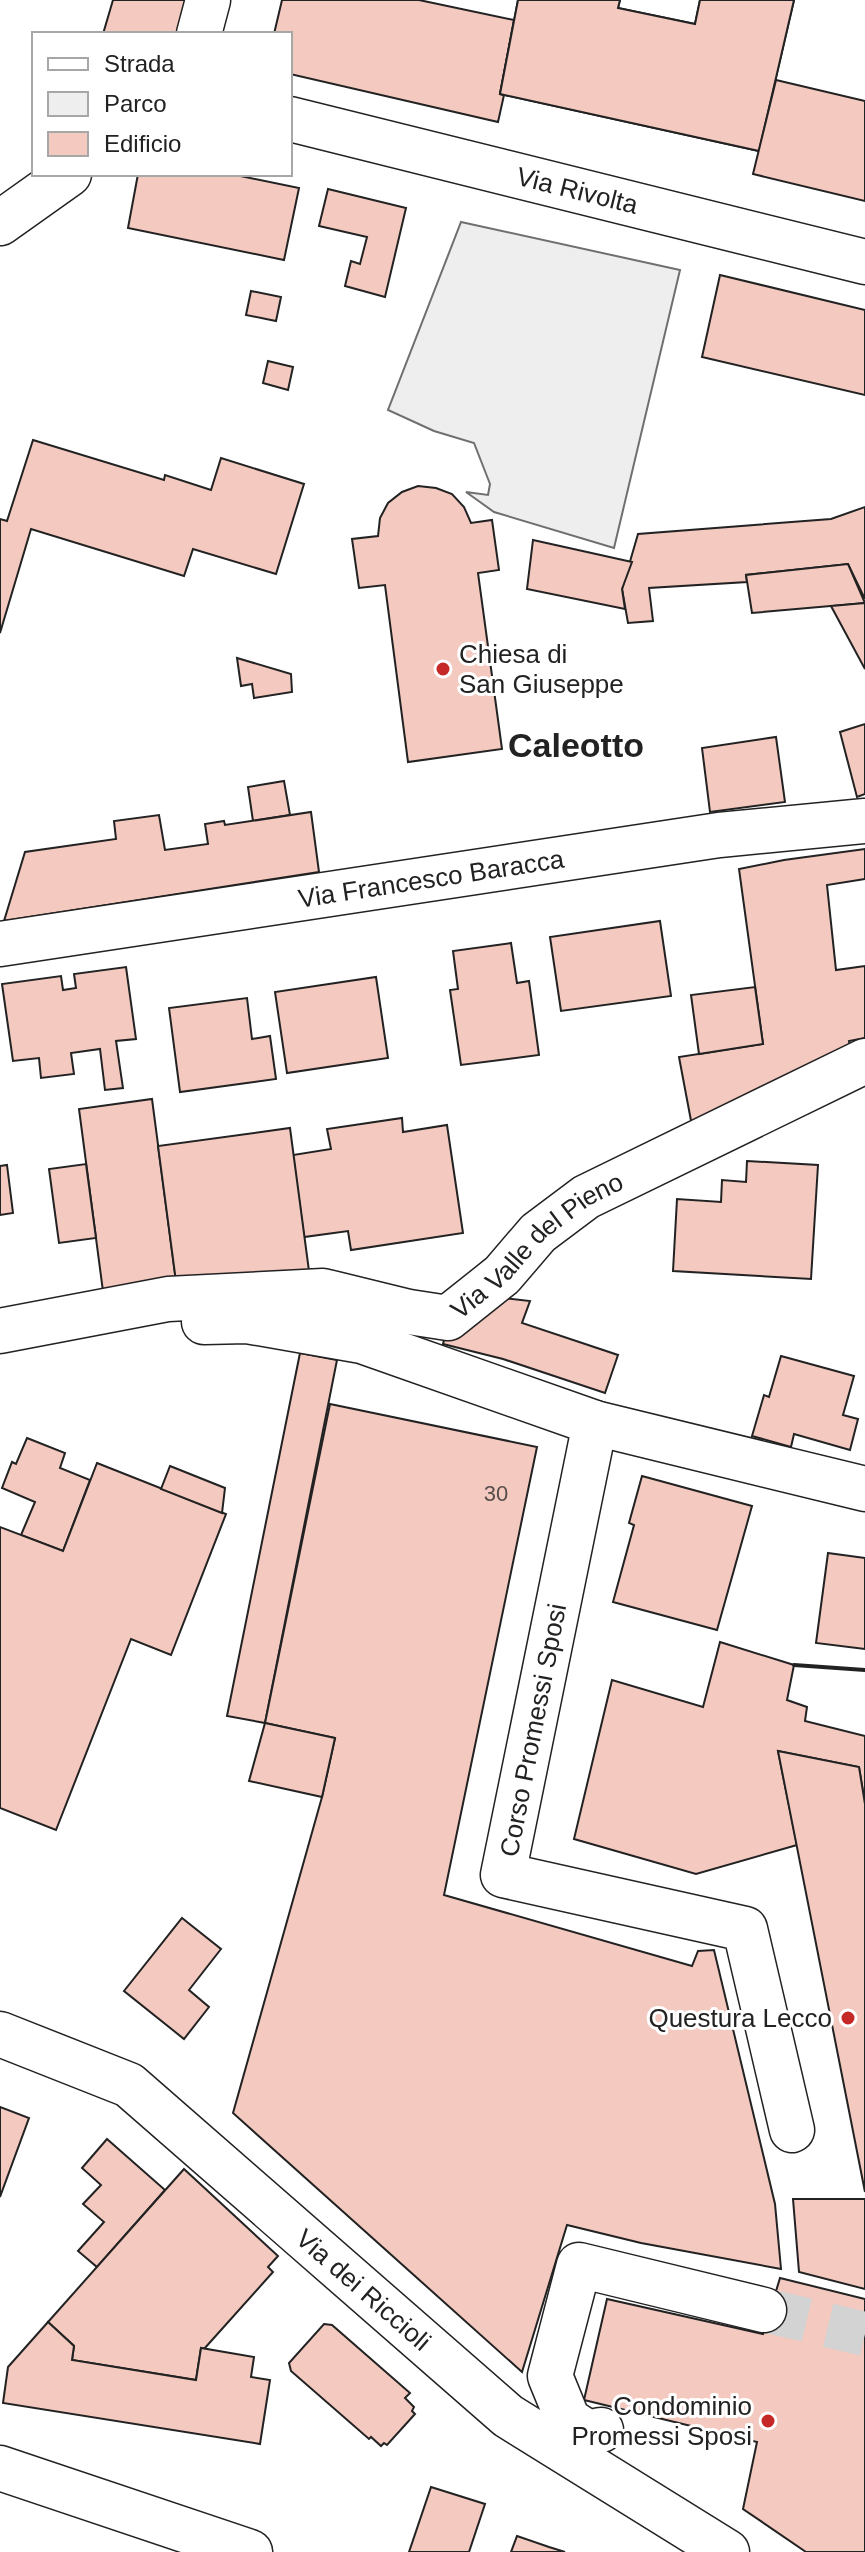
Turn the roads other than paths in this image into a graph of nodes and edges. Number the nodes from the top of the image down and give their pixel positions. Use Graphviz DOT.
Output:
graph roads {
  1 [pos="208,0"];
  2 [pos="200,32"];
  3 [pos="292,119"];
  4 [pos="66,176"];
  5 [pos="0,223"];
  6 [pos="865,262"];
  7 [pos="865,821"];
  8 [pos="0,944"];
  9 [pos="865,1061"];
  10 [pos="161,1323"];
  11 [pos="0,1331"];
  12 [pos="595,1423"];
  13 [pos="865,1489"];
  14 [pos="0,2034"];
  15 [pos="792,2130"];
  16 [pos="764,2310"];
  17 [pos="601,2430"];
  18 [pos="0,2468"];
  19 [pos="250,2552"];
  20 [pos="727,2552"];
  1 -- 2 [label="street"];
  3 -- 6 [label="street, Via Rivolta"];
  4 -- 5 [label="street"];
  7 -- 8 [label="street, Via Francesco Baracca"];
  9 -- 11 [label="street, Via Valle del Pieno"];
  10 -- 12 [label="street"];
  12 -- 13 [label="street"];
  12 -- 15 [label="street, Corso Promessi Sposi"];
  14 -- 20 [label="street, Via dei Riccioli"];
  16 -- 17 [label="street"];
  18 -- 19 [label="street"];
}
